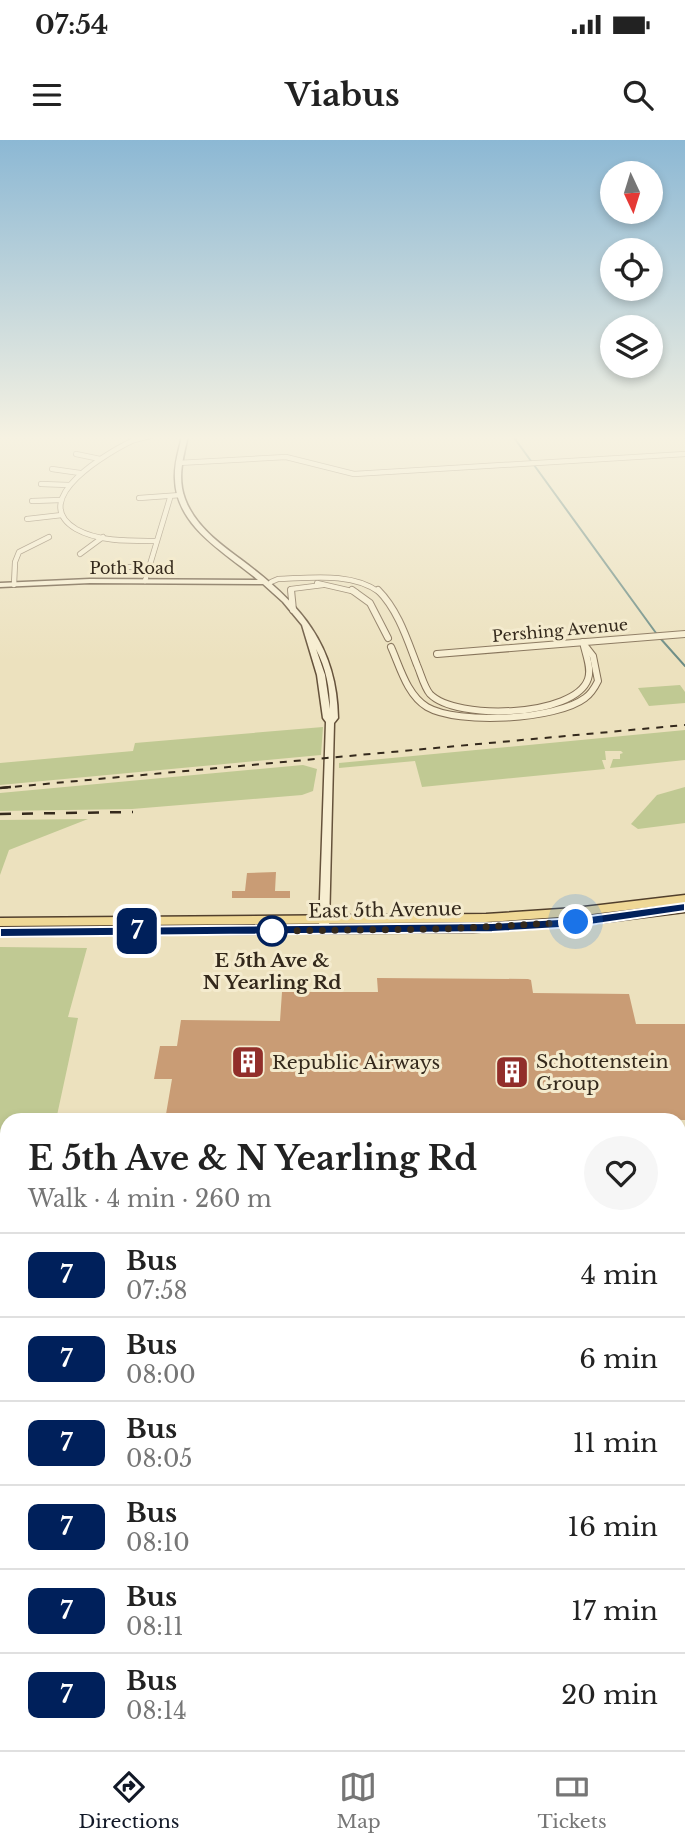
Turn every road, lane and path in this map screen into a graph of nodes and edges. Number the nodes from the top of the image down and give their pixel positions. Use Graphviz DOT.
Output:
graph roads {
  1 [pos="62,511"];
  2 [pos="166,511"];
  3 [pos="189,511"];
  4 [pos="62,515"];
  5 [pos="27,519"];
  6 [pos="49,537"];
  7 [pos="103,537"];
  8 [pos="156,541"];
  9 [pos="80,554"];
  10 [pos="117,567"];
  11 [pos="149,567"];
  12 [pos="145,581"];
  13 [pos="268,582"];
  14 [pos="14,584"];
  15 [pos="0,585"];
  16 [pos="332,585"];
  17 [pos="293,610"];
  18 [pos="685,634"];
  19 [pos="387,638"];
  20 [pos="583,642"];
  21 [pos="391,647"];
  22 [pos="437,654"];
  23 [pos="685,899"];
  24 [pos="685,908"];
  25 [pos="0,922"];
  26 [pos="324,925"];
  27 [pos="0,932"];
  1 -- 4 [label="street"];
  2 -- 8 [label="street"];
  3 -- 13 [label="main road"];
  4 -- 5 [label="street"];
  4 -- 7 [label="street"];
  6 -- 14 [label="street"];
  7 -- 8 [label="street"];
  7 -- 9 [label="street"];
  8 -- 11 [label="street"];
  10 -- 11 [label="street"];
  11 -- 12 [label="street"];
  12 -- 13 [label="main road, Poth Road"];
  12 -- 14 [label="main road, Poth Road"];
  13 -- 16 [label="street"];
  13 -- 17 [label="main road"];
  13 -- 20 [label="street"];
  14 -- 15 [label="main road, Poth Road"];
  16 -- 17 [label="street"];
  16 -- 19 [label="street"];
  17 -- 26 [label="main road"];
  18 -- 20 [label="street, Pershing Avenue"];
  20 -- 21 [label="street"];
  20 -- 22 [label="street, Pershing Avenue"];
  23 -- 26 [label="main road, East 5th Avenue"];
  24 -- 26 [label="main road, East 5th Avenue"];
  25 -- 26 [label="main road, East 5th Avenue"];
  26 -- 27 [label="main road, East 5th Avenue"];
}
